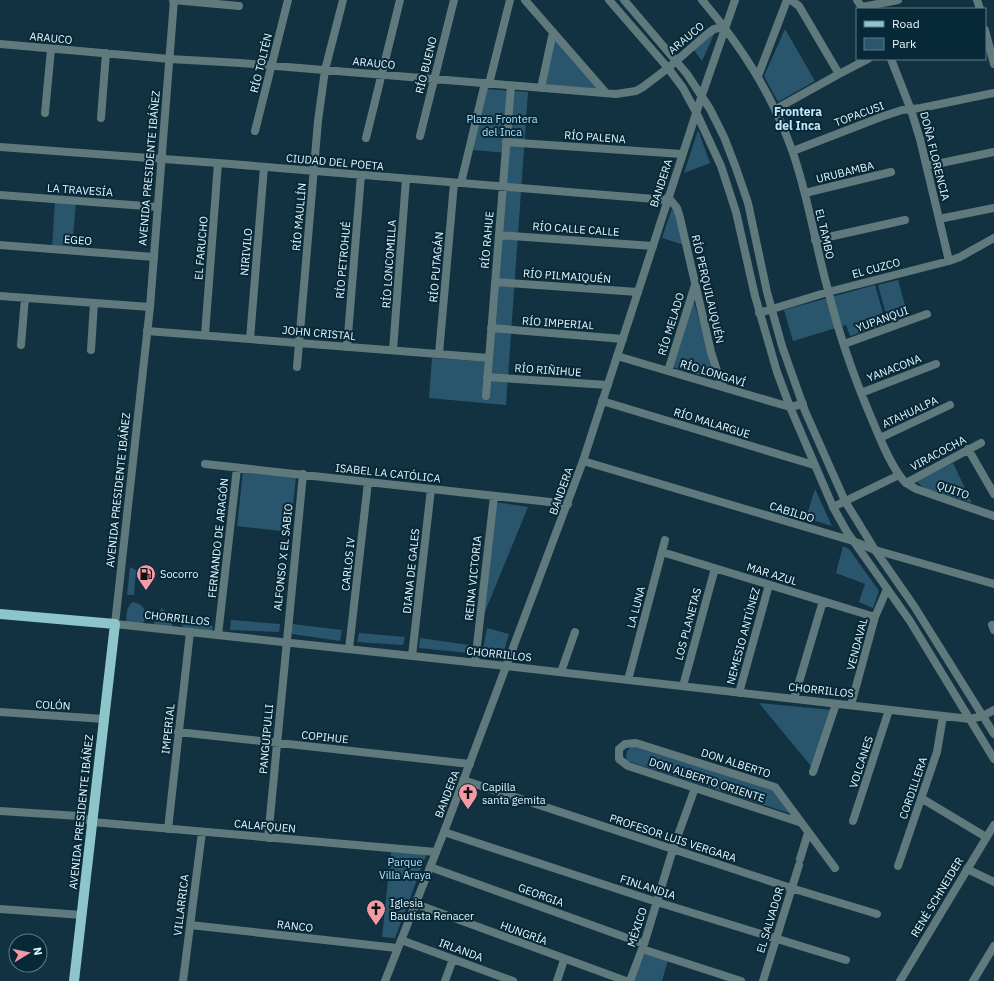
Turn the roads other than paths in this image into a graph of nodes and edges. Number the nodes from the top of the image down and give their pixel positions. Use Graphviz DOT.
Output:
graph roads {
  1 [pos="174,0"];
  2 [pos="288,0"];
  3 [pos="343,0"];
  4 [pos="400,0"];
  5 [pos="454,0"];
  6 [pos="510,0"];
  7 [pos="525,0"];
  8 [pos="609,0"];
  9 [pos="624,0"];
  10 [pos="702,0"];
  11 [pos="735,0"];
  12 [pos="787,0"];
  13 [pos="791,0"];
  14 [pos="898,0"];
  15 [pos="861,5"];
  16 [pos="239,6"];
  17 [pos="725,27"];
  18 [pos="552,32"];
  19 [pos="986,39"];
  20 [pos="0,44"];
  21 [pos="51,49"];
  22 [pos="106,53"];
  23 [pos="170,59"];
  24 [pos="866,60"];
  25 [pos="891,60"];
  26 [pos="676,61"];
  27 [pos="994,64"];
  28 [pos="271,66"];
  29 [pos="668,68"];
  30 [pos="325,70"];
  31 [pos="839,74"];
  32 [pos="381,75"];
  33 [pos="758,76"];
  34 [pos="434,79"];
  35 [pos="487,84"];
  36 [pos="511,86"];
  37 [pos="541,88"];
  38 [pos="606,93"];
  39 [pos="994,93"];
  40 [pos="702,95"];
  41 [pos="776,109"];
  42 [pos="911,110"];
  43 [pos="696,112"];
  44 [pos="45,113"];
  45 [pos="101,118"];
  46 [pos="255,131"];
  47 [pos="420,136"];
  48 [pos="366,138"];
  49 [pos="506,142"];
  50 [pos="0,147"];
  51 [pos="792,151"];
  52 [pos="994,152"];
  53 [pos="682,154"];
  54 [pos="162,159"];
  55 [pos="218,163"];
  56 [pos="927,166"];
  57 [pos="264,167"];
  58 [pos="314,171"];
  59 [pos="891,172"];
  60 [pos="361,175"];
  61 [pos="406,179"];
  62 [pos="457,183"];
  63 [pos="503,187"];
  64 [pos="805,193"];
  65 [pos="0,196"];
  66 [pos="668,199"];
  67 [pos="158,207"];
  68 [pos="994,208"];
  69 [pos="939,219"];
  70 [pos="905,220"];
  71 [pos="499,235"];
  72 [pos="994,238"];
  73 [pos="815,240"];
  74 [pos="0,245"];
  75 [pos="653,246"];
  76 [pos="154,257"];
  77 [pos="949,261"];
  78 [pos="495,282"];
  79 [pos="695,284"];
  80 [pos="638,292"];
  81 [pos="828,292"];
  82 [pos="0,296"];
  83 [pos="25,298"];
  84 [pos="94,303"];
  85 [pos="150,307"];
  86 [pos="772,309"];
  87 [pos="759,313"];
  88 [pos="927,314"];
  89 [pos="491,328"];
  90 [pos="147,331"];
  91 [pos="205,336"];
  92 [pos="250,339"];
  93 [pos="623,339"];
  94 [pos="300,343"];
  95 [pos="844,344"];
  96 [pos="21,345"];
  97 [pos="347,347"];
  98 [pos="91,350"];
  99 [pos="393,350"];
  100 [pos="440,354"];
  101 [pos="617,356"];
  102 [pos="489,358"];
  103 [pos="936,364"];
  104 [pos="297,367"];
  105 [pos="668,371"];
  106 [pos="487,377"];
  107 [pos="608,385"];
  108 [pos="724,387"];
  109 [pos="860,393"];
  110 [pos="486,396"];
  111 [pos="602,402"];
  112 [pos="803,404"];
  113 [pos="950,405"];
  114 [pos="790,407"];
  115 [pos="880,438"];
  116 [pos="981,443"];
  117 [pos="968,449"];
  118 [pos="583,461"];
  119 [pos="206,464"];
  120 [pos="814,465"];
  121 [pos="237,468"];
  122 [pos="302,474"];
  123 [pos="899,475"];
  124 [pos="368,482"];
  125 [pos="906,483"];
  126 [pos="431,489"];
  127 [pos="994,494"];
  128 [pos="494,496"];
  129 [pos="845,501"];
  130 [pos="568,504"];
  131 [pos="833,507"];
  132 [pos="994,516"];
  133 [pos="665,540"];
  134 [pos="853,541"];
  135 [pos="875,550"];
  136 [pos="662,552"];
  137 [pos="715,568"];
  138 [pos="769,584"];
  139 [pos="994,584"];
  140 [pos="887,589"];
  141 [pos="823,601"];
  142 [pos="0,614"];
  143 [pos="875,617"];
  144 [pos="115,624"];
  145 [pos="190,632"];
  146 [pos="575,632"];
  147 [pos="218,635"];
  148 [pos="286,642"];
  149 [pos="349,649"];
  150 [pos="412,656"];
  151 [pos="475,663"];
  152 [pos="506,666"];
  153 [pos="561,672"];
  154 [pos="628,680"];
  155 [pos="683,686"];
  156 [pos="739,693"];
  157 [pos="794,699"];
  158 [pos="836,704"];
  159 [pos="851,705"];
  160 [pos="889,710"];
  161 [pos="994,710"];
  162 [pos="0,712"];
  163 [pos="943,716"];
  164 [pos="983,716"];
  165 [pos="104,719"];
  166 [pos="970,719"];
  167 [pos="178,732"];
  168 [pos="994,734"];
  169 [pos="277,742"];
  170 [pos="619,749"];
  171 [pos="994,759"];
  172 [pos="470,764"];
  173 [pos="813,772"];
  174 [pos="463,780"];
  175 [pos="695,788"];
  176 [pos="921,798"];
  177 [pos="0,810"];
  178 [pos="853,821"];
  179 [pos="92,822"];
  180 [pos="799,822"];
  181 [pos="994,825"];
  182 [pos="168,829"];
  183 [pos="202,832"];
  184 [pos="444,832"];
  185 [pos="808,834"];
  186 [pos="986,837"];
  187 [pos="268,838"];
  188 [pos="673,849"];
  189 [pos="436,852"];
  190 [pos="898,866"];
  191 [pos="430,867"];
  192 [pos="834,868"];
  193 [pos="967,869"];
  194 [pos="994,882"];
  195 [pos="792,888"];
  196 [pos="657,902"];
  197 [pos="416,904"];
  198 [pos="0,909"];
  199 [pos="877,914"];
  200 [pos="82,915"];
  201 [pos="190,925"];
  202 [pos="776,938"];
  203 [pos="401,940"];
  204 [pos="643,946"];
  205 [pos="994,946"];
  206 [pos="397,948"];
  207 [pos="453,959"];
  208 [pos="564,960"];
  209 [pos="846,960"];
  210 [pos="74,981"];
  211 [pos="183,981"];
  212 [pos="385,981"];
  213 [pos="445,981"];
  214 [pos="513,981"];
  215 [pos="557,981"];
  216 [pos="626,981"];
  217 [pos="630,981"];
  218 [pos="741,981"];
  219 [pos="763,981"];
  220 [pos="900,981"];
  221 [pos="973,981"];
  1 -- 16 [label="street"];
  1 -- 23 [label="street, AVENIDA PRESIDENTE IBÁÑEZ"];
  2 -- 28 [label="street, RÍO TOLTÉN"];
  3 -- 30 [label="street, RÍO MAULLÍN"];
  4 -- 32 [label="street"];
  5 -- 34 [label="street, RÍO BUENO"];
  6 -- 35 [label="street, RÍO PUTAGÁN"];
  7 -- 18 [label="street"];
  8 -- 29 [label="street"];
  9 -- 26 [label="street"];
  10 -- 17 [label="street, EL TAMBO"];
  11 -- 17 [label="street, BANDERA"];
  12 -- 33 [label="street"];
  13 -- 31 [label="street"];
  14 -- 15 [label="street"];
  17 -- 26 [label="street, ARAUCO"];
  17 -- 33 [label="street, EL TAMBO"];
  17 -- 40 [label="street, BANDERA"];
  18 -- 37 [label="street"];
  18 -- 38 [label="street"];
  19 -- 27 [label="street"];
  20 -- 21 [label="street, ARAUCO"];
  21 -- 22 [label="street, ARAUCO"];
  21 -- 44 [label="street"];
  22 -- 23 [label="street, ARAUCO"];
  22 -- 45 [label="street"];
  23 -- 28 [label="street, ARAUCO"];
  23 -- 54 [label="street, AVENIDA PRESIDENTE IBÁÑEZ"];
  24 -- 31 [label="street"];
  25 -- 42 [label="street, DOÑA FLORENCIA"];
  26 -- 29 [label="street, ARAUCO"];
  26 -- 40 [label="street"];
  28 -- 30 [label="street, ARAUCO"];
  28 -- 46 [label="street, RÍO TOLTÉN"];
  29 -- 38 [label="street, ARAUCO"];
  29 -- 43 [label="street"];
  30 -- 32 [label="street, ARAUCO"];
  30 -- 58 [label="street, RÍO MAULLÍN"];
  31 -- 41 [label="street"];
  32 -- 34 [label="street, ARAUCO"];
  32 -- 48 [label="street"];
  33 -- 41 [label="street, EL TAMBO"];
  34 -- 35 [label="street, ARAUCO"];
  34 -- 47 [label="street, RÍO BUENO"];
  35 -- 36 [label="street, ARAUCO"];
  35 -- 62 [label="street, RÍO PUTAGÁN"];
  36 -- 37 [label="street, ARAUCO"];
  36 -- 49 [label="street, RÍO RAHUE"];
  37 -- 38 [label="street, ARAUCO"];
  39 -- 42 [label="street, TOPACUSI"];
  40 -- 43 [label="street, BANDERA"];
  40 -- 86 [label="street"];
  41 -- 51 [label="street, EL TAMBO"];
  42 -- 51 [label="street, TOPACUSI"];
  42 -- 56 [label="street, DOÑA FLORENCIA"];
  43 -- 53 [label="street, BANDERA"];
  43 -- 87 [label="street"];
  49 -- 53 [label="street, RÍO PALENA"];
  49 -- 63 [label="street, RÍO RAHUE"];
  50 -- 54 [label="street, CIUDAD DEL POETA"];
  51 -- 64 [label="street, EL TAMBO"];
  52 -- 56 [label="street"];
  53 -- 66 [label="street, BANDERA"];
  54 -- 55 [label="street, CIUDAD DEL POETA"];
  54 -- 67 [label="street, AVENIDA PRESIDENTE IBÁÑEZ"];
  55 -- 57 [label="street, CIUDAD DEL POETA"];
  55 -- 91 [label="street, EL FARUCHO"];
  56 -- 69 [label="street, DOÑA FLORENCIA"];
  57 -- 58 [label="street, CIUDAD DEL POETA"];
  57 -- 92 [label="street, NIRIVILO"];
  58 -- 60 [label="street, CIUDAD DEL POETA"];
  58 -- 94 [label="street, RÍO MAULLÍN"];
  59 -- 64 [label="street, URUBAMBA"];
  60 -- 61 [label="street, CIUDAD DEL POETA"];
  60 -- 97 [label="street, RÍO PETROHUÉ"];
  61 -- 62 [label="street, CIUDAD DEL POETA"];
  61 -- 99 [label="street, RÍO LONCOMILLA"];
  62 -- 63 [label="street, CIUDAD DEL POETA"];
  62 -- 100 [label="street, RÍO PUTAGÁN"];
  63 -- 66 [label="street, CIUDAD DEL POETA"];
  63 -- 71 [label="street, RÍO RAHUE"];
  64 -- 73 [label="street, EL TAMBO"];
  65 -- 67 [label="street, LA TRAVESÍA"];
  66 -- 75 [label="street, BANDERA"];
  66 -- 79 [label="street, RÍO PERQUILAUQUÉN"];
  67 -- 76 [label="street, AVENIDA PRESIDENTE IBÁÑEZ"];
  68 -- 69 [label="street"];
  69 -- 77 [label="street, DOÑA FLORENCIA"];
  70 -- 73 [label="street"];
  71 -- 75 [label="street, RÍO CALLE CALLE"];
  71 -- 78 [label="street, RÍO RAHUE"];
  72 -- 77 [label="street, EL CUZCO"];
  73 -- 81 [label="street, EL TAMBO"];
  74 -- 76 [label="street, EGEO"];
  75 -- 80 [label="street, BANDERA"];
  76 -- 85 [label="street, AVENIDA PRESIDENTE IBÁÑEZ"];
  77 -- 81 [label="street, EL CUZCO"];
  78 -- 80 [label="street, RÍO PILMAIQUÉN"];
  78 -- 89 [label="street, RÍO RAHUE"];
  79 -- 105 [label="street, RÍO MELADO"];
  79 -- 108 [label="street, RÍO PERQUILAUQUÉN"];
  80 -- 93 [label="street, BANDERA"];
  81 -- 86 [label="street, EL CUZCO"];
  81 -- 95 [label="street, EL TAMBO"];
  82 -- 83 [label="street"];
  83 -- 84 [label="street"];
  83 -- 96 [label="street"];
  84 -- 85 [label="street"];
  84 -- 98 [label="street"];
  85 -- 90 [label="street, AVENIDA PRESIDENTE IBÁÑEZ"];
  86 -- 87 [label="street, EL CUZCO"];
  86 -- 112 [label="street"];
  87 -- 114 [label="street"];
  88 -- 95 [label="street, YUPANQUI"];
  89 -- 93 [label="street, RÍO IMPERIAL"];
  89 -- 102 [label="street, RÍO RAHUE"];
  90 -- 91 [label="street, JOHN CRISTAL"];
  90 -- 144 [label="street, AVENIDA PRESIDENTE IBÁÑEZ"];
  91 -- 92 [label="street, JOHN CRISTAL"];
  92 -- 94 [label="street, JOHN CRISTAL"];
  93 -- 101 [label="street, BANDERA"];
  94 -- 97 [label="street, JOHN CRISTAL"];
  94 -- 104 [label="street, RÍO MAULLÍN"];
  95 -- 109 [label="street, EL TAMBO"];
  97 -- 99 [label="street, JOHN CRISTAL"];
  99 -- 100 [label="street, JOHN CRISTAL"];
  100 -- 102 [label="street, JOHN CRISTAL"];
  101 -- 105 [label="street, RÍO LONGAVÍ"];
  101 -- 107 [label="street, BANDERA"];
  102 -- 106 [label="street, RÍO RAHUE"];
  103 -- 109 [label="street, YANACONA"];
  105 -- 108 [label="street, RÍO LONGAVÍ"];
  106 -- 107 [label="street, RÍO RIÑIHUE"];
  106 -- 110 [label="street, RÍO RAHUE"];
  107 -- 111 [label="street, BANDERA"];
  108 -- 114 [label="street, RÍO LONGAVÍ"];
  109 -- 115 [label="street, EL TAMBO"];
  111 -- 118 [label="street, BANDERA"];
  111 -- 120 [label="street, RÍO MALARGUE"];
  112 -- 114 [label="street, RÍO LONGAVÍ"];
  112 -- 129 [label="street"];
  113 -- 115 [label="street, ATAHUALPA"];
  114 -- 120 [label="street"];
  115 -- 123 [label="street, EL TAMBO"];
  116 -- 117 [label="street, VIRACOCHA"];
  117 -- 125 [label="street, VIRACOCHA"];
  117 -- 127 [label="street"];
  118 -- 130 [label="street, BANDERA"];
  118 -- 134 [label="street, CABILDO"];
  119 -- 121 [label="street, ISABEL LA CATÓLICA"];
  120 -- 131 [label="street"];
  121 -- 122 [label="street, ISABEL LA CATÓLICA"];
  121 -- 147 [label="street, FERNANDO DE ARAGÓN"];
  122 -- 124 [label="street, ISABEL LA CATÓLICA"];
  122 -- 148 [label="street, ALFONSO X EL SABIO"];
  123 -- 125 [label="street, EL TAMBO"];
  123 -- 129 [label="street, VIRACOCHA"];
  124 -- 126 [label="street, ISABEL LA CATÓLICA"];
  124 -- 149 [label="street, CARLOS IV"];
  125 -- 132 [label="street, QUITO"];
  126 -- 128 [label="street, ISABEL LA CATÓLICA"];
  126 -- 150 [label="street, DIANA DE GALES"];
  128 -- 130 [label="street, ISABEL LA CATÓLICA"];
  128 -- 151 [label="street, REINA VICTORIA"];
  129 -- 131 [label="street, VIRACOCHA"];
  129 -- 135 [label="street"];
  130 -- 152 [label="street, BANDERA"];
  131 -- 134 [label="street"];
  133 -- 136 [label="street, LA LUNA"];
  134 -- 135 [label="street, CABILDO"];
  134 -- 140 [label="street"];
  135 -- 139 [label="street, CABILDO"];
  135 -- 164 [label="street"];
  136 -- 137 [label="street, MAR AZUL"];
  136 -- 154 [label="street, LA LUNA"];
  137 -- 138 [label="street, MAR AZUL"];
  137 -- 155 [label="street, LOS PLANETAS"];
  138 -- 141 [label="street, MAR AZUL"];
  138 -- 156 [label="street, NEMESIO ANTÚNEZ"];
  140 -- 143 [label="street, VENDAVAL"];
  140 -- 166 [label="street"];
  141 -- 143 [label="street, MAR AZUL"];
  141 -- 157 [label="street"];
  142 -- 144 [label="main road, CHORRILLOS"];
  143 -- 159 [label="street, VENDAVAL"];
  144 -- 145 [label="street, CHORRILLOS"];
  144 -- 165 [label="main road, AVENIDA PRESIDENTE IBÁÑEZ"];
  145 -- 147 [label="street, CHORRILLOS"];
  145 -- 167 [label="street, IMPERIAL"];
  146 -- 153 [label="street"];
  147 -- 148 [label="street, CHORRILLOS"];
  148 -- 149 [label="street, CHORRILLOS"];
  148 -- 169 [label="street, PANGUIPULLI"];
  149 -- 150 [label="street, CHORRILLOS"];
  150 -- 151 [label="street, CHORRILLOS"];
  151 -- 152 [label="street, CHORRILLOS"];
  152 -- 153 [label="street, CHORRILLOS"];
  152 -- 172 [label="street, BANDERA"];
  153 -- 154 [label="street, CHORRILLOS"];
  154 -- 155 [label="street, CHORRILLOS"];
  155 -- 156 [label="street, CHORRILLOS"];
  156 -- 157 [label="street, CHORRILLOS"];
  157 -- 158 [label="street, CHORRILLOS"];
  158 -- 159 [label="street, CHORRILLOS"];
  158 -- 173 [label="street"];
  159 -- 160 [label="street, CHORRILLOS"];
  160 -- 163 [label="street, CHORRILLOS"];
  160 -- 178 [label="street, VOLCANES"];
  161 -- 164 [label="street, CHORRILLOS"];
  162 -- 165 [label="street, COLÓN"];
  163 -- 166 [label="street, CHORRILLOS"];
  163 -- 176 [label="street, CORDILLERA"];
  164 -- 166 [label="street, CHORRILLOS"];
  164 -- 168 [label="street"];
  165 -- 179 [label="main road, AVENIDA PRESIDENTE IBÁÑEZ"];
  166 -- 171 [label="street"];
  167 -- 169 [label="street, COPIHUE"];
  167 -- 182 [label="street, IMPERIAL"];
  169 -- 172 [label="street, COPIHUE"];
  169 -- 187 [label="street, PANGUIPULLI"];
  170 -- 175 [label="street, DON ALBERTO ORIENTE"];
  170 -- 180 [label="street, DON ALBERTO"];
  172 -- 174 [label="street, BANDERA"];
  174 -- 184 [label="street, BANDERA"];
  174 -- 188 [label="street, PROFESOR LUIS VERGARA"];
  175 -- 180 [label="street, DON ALBERTO ORIENTE"];
  175 -- 188 [label="street, MÉXICO"];
  176 -- 186 [label="street"];
  176 -- 190 [label="street, CORDILLERA"];
  177 -- 179 [label="street, CALAFQUEN"];
  179 -- 182 [label="street, CALAFQUEN"];
  179 -- 200 [label="main road, AVENIDA PRESIDENTE IBÁÑEZ"];
  180 -- 185 [label="street, DON ALBERTO"];
  181 -- 186 [label="street, RENÉ SCHNEIDER"];
  182 -- 183 [label="street, CALAFQUEN"];
  183 -- 187 [label="street, CALAFQUEN"];
  183 -- 201 [label="street, VILLARRICA"];
  184 -- 189 [label="street, BANDERA"];
  184 -- 196 [label="street, FINLANDIA"];
  185 -- 192 [label="street, DON ALBERTO"];
  185 -- 195 [label="street, EL SALVADOR"];
  186 -- 193 [label="street, RENÉ SCHNEIDER"];
  187 -- 189 [label="street, CALAFQUEN"];
  188 -- 195 [label="street, PROFESOR LUIS VERGARA"];
  188 -- 196 [label="street, MÉXICO"];
  189 -- 191 [label="street, BANDERA"];
  191 -- 197 [label="street, BANDERA"];
  191 -- 204 [label="street, GEORGIA"];
  193 -- 194 [label="street"];
  193 -- 220 [label="street, RENÉ SCHNEIDER"];
  195 -- 199 [label="street, PROFESOR LUIS VERGARA"];
  195 -- 202 [label="street, EL SALVADOR"];
  196 -- 202 [label="street, FINLANDIA"];
  196 -- 204 [label="street, MÉXICO"];
  197 -- 203 [label="street, BANDERA"];
  197 -- 208 [label="street, HUNGRÍA"];
  198 -- 200 [label="street"];
  200 -- 210 [label="main road, AVENIDA PRESIDENTE IBÁÑEZ"];
  201 -- 206 [label="street, RANCO"];
  201 -- 211 [label="street, VILLARRICA"];
  202 -- 209 [label="street, FINLANDIA"];
  202 -- 219 [label="street, EL SALVADOR"];
  203 -- 206 [label="street, BANDERA"];
  203 -- 207 [label="street, IRLANDA"];
  204 -- 217 [label="street, MÉXICO"];
  204 -- 218 [label="street, GEORGIA"];
  205 -- 221 [label="street"];
  206 -- 212 [label="street, BANDERA"];
  207 -- 213 [label="street"];
  207 -- 214 [label="street, IRLANDA"];
  208 -- 215 [label="street"];
  208 -- 216 [label="street, HUNGRÍA"];
}
